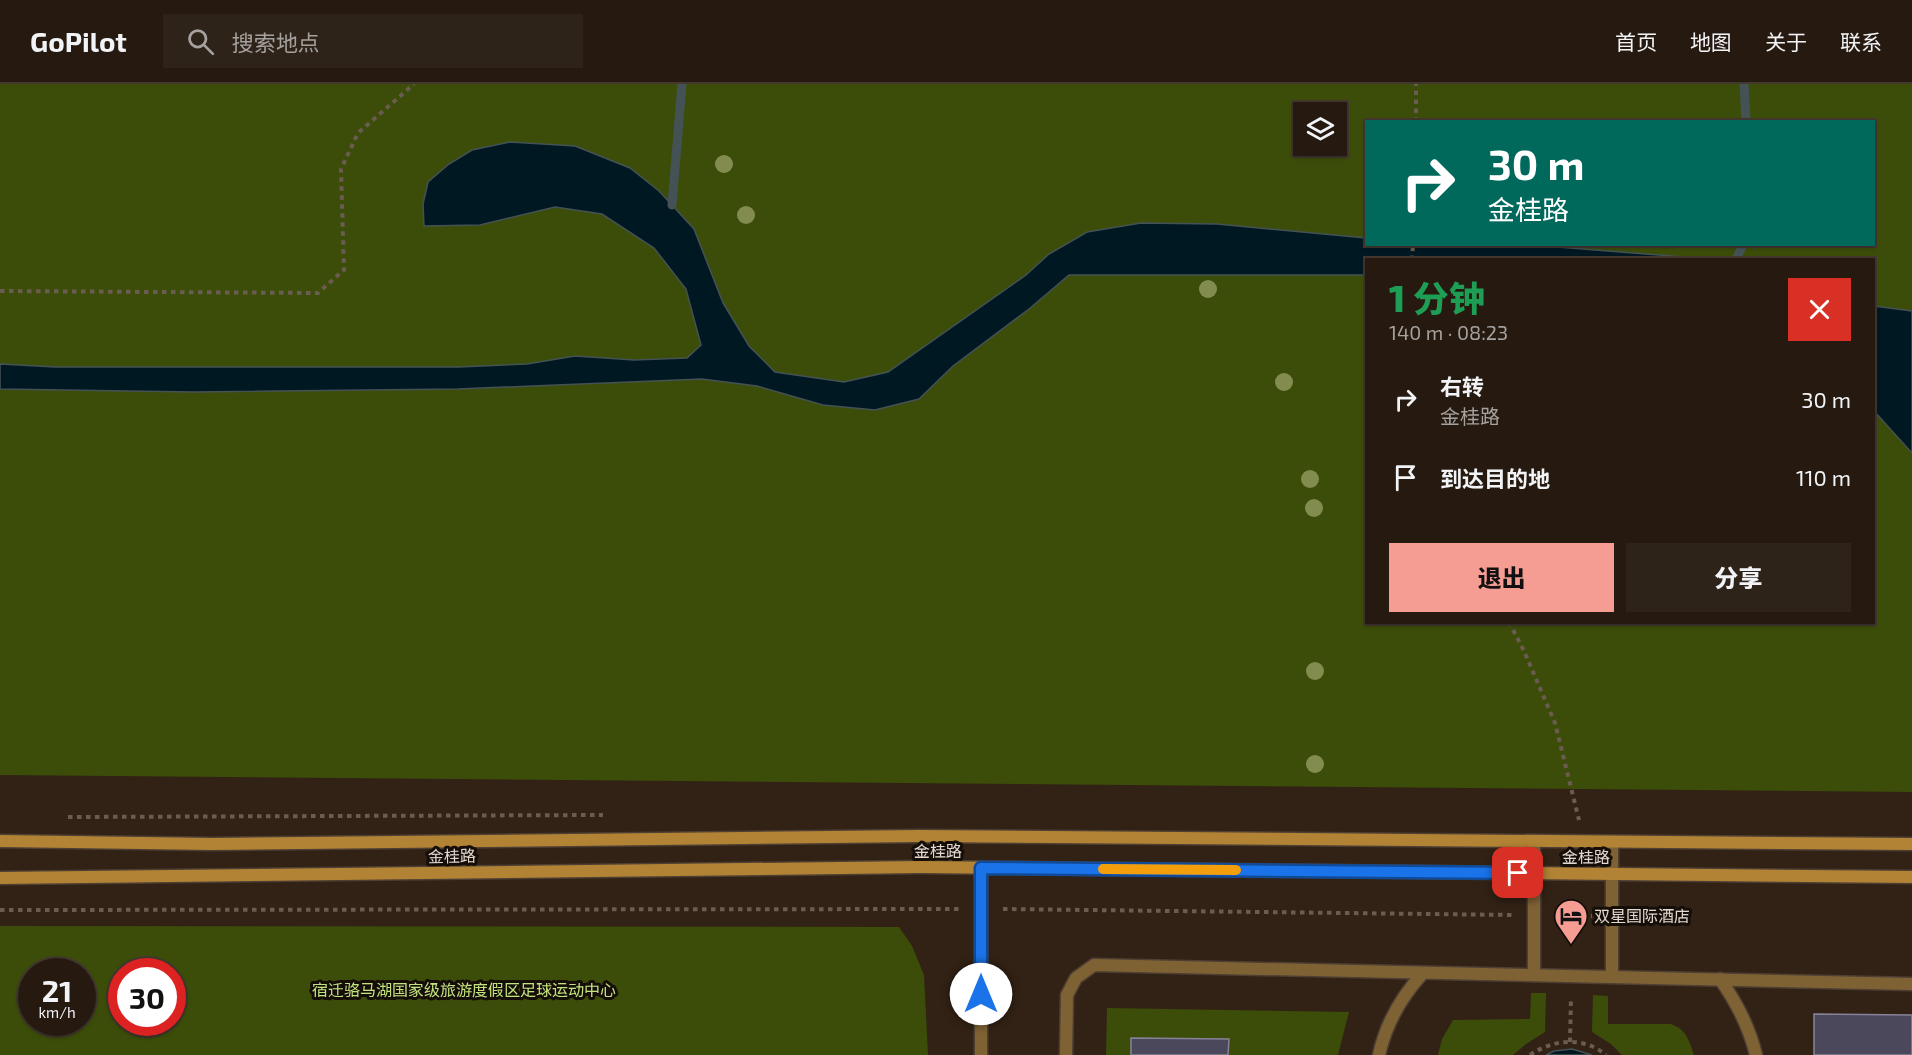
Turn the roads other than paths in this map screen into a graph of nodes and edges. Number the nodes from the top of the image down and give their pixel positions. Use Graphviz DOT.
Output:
graph roads {
  1 [pos="0,841"];
  2 [pos="1534,841"];
  3 [pos="1612,842"];
  4 [pos="1912,844"];
  5 [pos="981,868"];
  6 [pos="1534,873"];
  7 [pos="1612,874"];
  8 [pos="1912,877"];
  9 [pos="0,878"];
  10 [pos="1424,973"];
  11 [pos="1534,975"];
  12 [pos="1612,977"];
  13 [pos="1719,979"];
  14 [pos="1912,984"];
  15 [pos="981,1055"];
  16 [pos="1066,1055"];
  17 [pos="1379,1055"];
  18 [pos="1756,1055"];
  1 -- 2 [label="street, 金桂路"];
  2 -- 3 [label="street, 金桂路"];
  2 -- 6 [label="street"];
  3 -- 4 [label="street, 金桂路"];
  3 -- 7 [label="street"];
  5 -- 6 [label="street, 金桂路"];
  5 -- 9 [label="street, 金桂路"];
  5 -- 15 [label="street"];
  6 -- 7 [label="street, 金桂路"];
  6 -- 11 [label="street"];
  7 -- 8 [label="street, 金桂路"];
  7 -- 12 [label="street"];
  10 -- 11 [label="street"];
  10 -- 16 [label="street"];
  10 -- 17 [label="street"];
  11 -- 12 [label="street"];
  12 -- 13 [label="street"];
  13 -- 14 [label="street"];
  13 -- 18 [label="street"];
}
